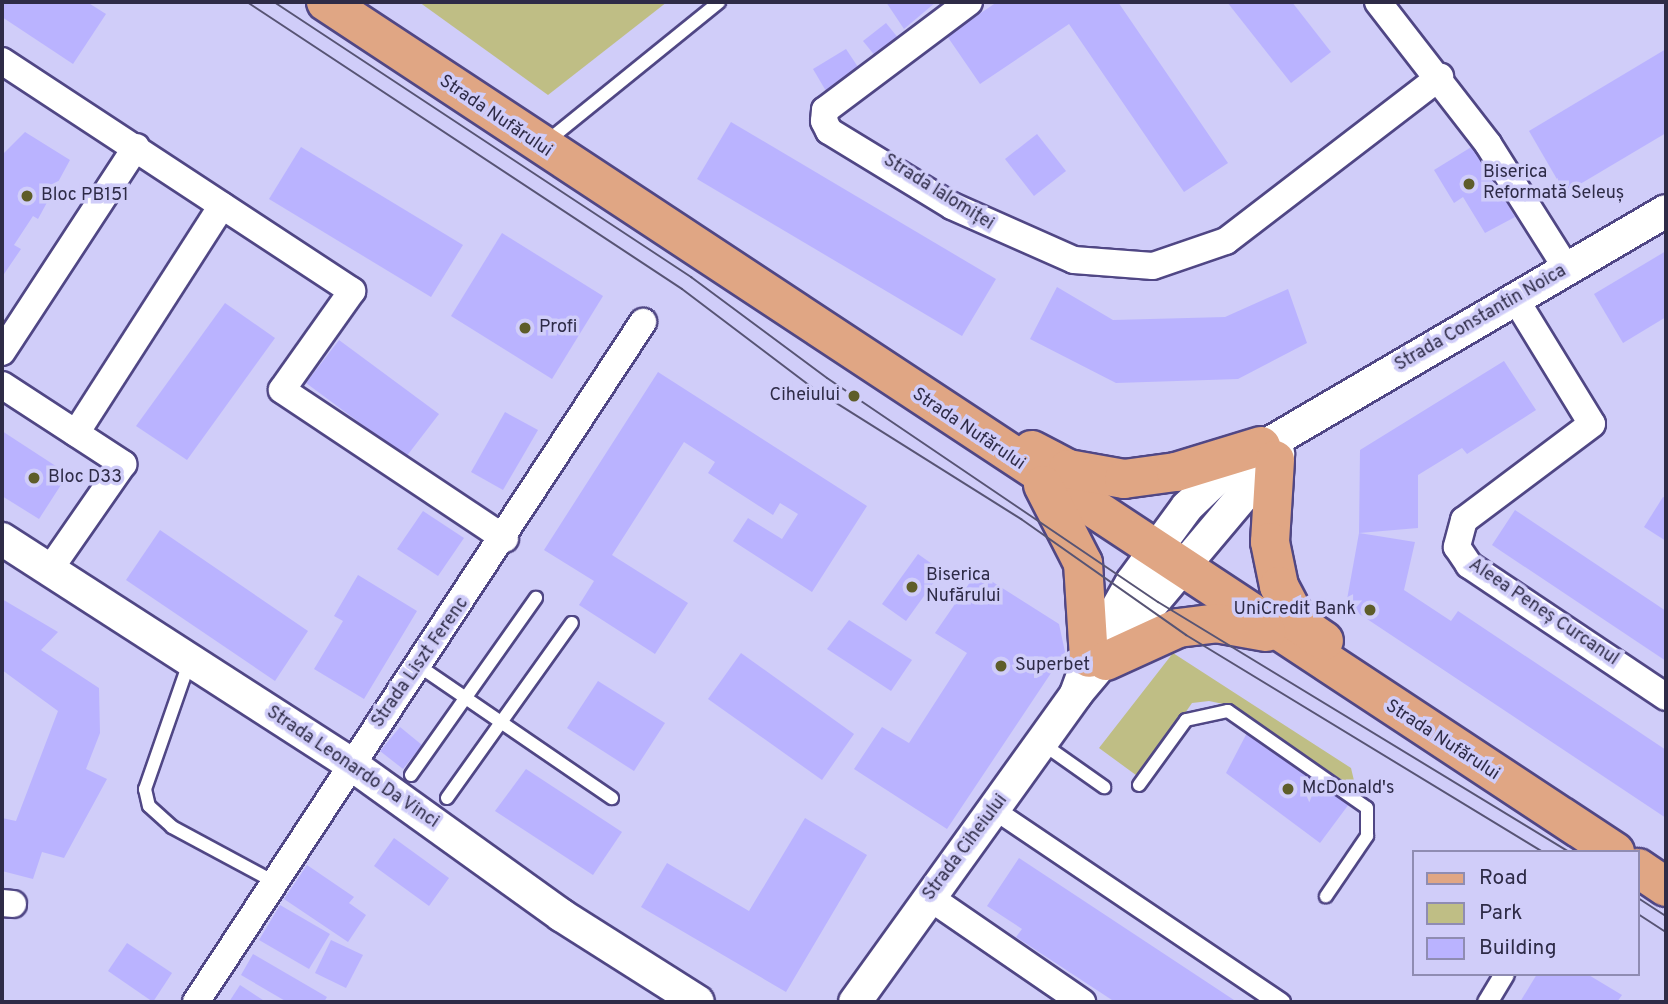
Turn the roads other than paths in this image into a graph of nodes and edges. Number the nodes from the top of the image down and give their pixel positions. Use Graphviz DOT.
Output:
graph roads {
  1 [pos="326,2"];
  2 [pos="719,2"];
  3 [pos="969,2"];
  4 [pos="1378,2"];
  5 [pos="2,62"];
  6 [pos="1440,77"];
  7 [pos="136,147"];
  8 [pos="540,148"];
  9 [pos="222,206"];
  10 [pos="1666,211"];
  11 [pos="1567,269"];
  12 [pos="1516,300"];
  13 [pos="643,322"];
  14 [pos="2,352"];
  15 [pos="2,385"];
  16 [pos="76,433"];
  17 [pos="977,435"];
  18 [pos="1268,453"];
  19 [pos="1035,475"];
  20 [pos="2,539"];
  21 [pos="505,539"];
  22 [pos="1168,561"];
  23 [pos="50,569"];
  24 [pos="536,598"];
  25 [pos="572,623"];
  26 [pos="1286,637"];
  27 [pos="1097,659"];
  28 [pos="190,660"];
  29 [pos="419,666"];
  30 [pos="1666,697"];
  31 [pos="465,698"];
  32 [pos="1382,703"];
  33 [pos="501,722"];
  34 [pos="1043,744"];
  35 [pos="351,764"];
  36 [pos="411,775"];
  37 [pos="1139,785"];
  38 [pos="1104,788"];
  39 [pos="447,798"];
  40 [pos="611,798"];
  41 [pos="995,810"];
  42 [pos="1612,850"];
  43 [pos="1640,869"];
  44 [pos="274,882"];
  45 [pos="1666,887"];
  46 [pos="1326,896"];
  47 [pos="929,897"];
  48 [pos="1503,976"];
  49 [pos="196,1002"];
  50 [pos="698,1002"];
  51 [pos="855,1002"];
  52 [pos="1082,1002"];
  53 [pos="1280,1002"];
  54 [pos="1487,1002"];
  1 -- 8 [label="main road, Strada Nufărului"];
  2 -- 8 [label="lane"];
  3 -- 6 [label="street, Strada Ialomiței"];
  4 -- 6 [label="street"];
  5 -- 7 [label="street"];
  6 -- 11 [label="street"];
  7 -- 9 [label="street"];
  7 -- 14 [label="street"];
  8 -- 17 [label="main road, Strada Nufărului"];
  9 -- 16 [label="street"];
  9 -- 21 [label="street"];
  10 -- 11 [label="street, Strada Constantin Noica"];
  11 -- 12 [label="street, Strada Constantin Noica"];
  12 -- 18 [label="street, Strada Constantin Noica"];
  12 -- 30 [label="street, Aleea Peneș Curcanul"];
  13 -- 21 [label="street, Strada Liszt Ferenc"];
  15 -- 16 [label="street"];
  16 -- 23 [label="street"];
  17 -- 18 [label="main road"];
  17 -- 19 [label="main road, Strada Nufărului"];
  18 -- 22 [label="street, Strada Constantin Noica"];
  18 -- 32 [label="main road"];
  19 -- 22 [label="main road, Strada Nufărului"];
  19 -- 27 [label="main road"];
  20 -- 23 [label="street, Strada Leonardo Da Vinci"];
  21 -- 29 [label="street, Strada Liszt Ferenc"];
  22 -- 26 [label="main road, Strada Nufărului"];
  22 -- 27 [label="street, Strada Ciheiului"];
  23 -- 28 [label="street, Strada Leonardo Da Vinci"];
  24 -- 31 [label="lane"];
  25 -- 33 [label="lane"];
  26 -- 27 [label="main road"];
  26 -- 32 [label="main road, Strada Nufărului"];
  27 -- 34 [label="street, Strada Ciheiului"];
  28 -- 35 [label="street, Strada Leonardo Da Vinci"];
  28 -- 44 [label="lane"];
  29 -- 31 [label="lane"];
  29 -- 35 [label="street, Strada Liszt Ferenc"];
  31 -- 33 [label="lane"];
  31 -- 36 [label="lane"];
  32 -- 42 [label="main road, Strada Nufărului"];
  33 -- 39 [label="lane"];
  33 -- 40 [label="lane"];
  34 -- 38 [label="lane"];
  34 -- 41 [label="street, Strada Ciheiului"];
  35 -- 44 [label="street, Strada Liszt Ferenc"];
  35 -- 50 [label="street, Strada Leonardo Da Vinci"];
  37 -- 46 [label="lane"];
  41 -- 47 [label="street, Strada Ciheiului"];
  41 -- 53 [label="street"];
  43 -- 45 [label="main road"];
  44 -- 49 [label="street, Strada Liszt Ferenc"];
  47 -- 51 [label="street, Strada Ciheiului"];
  47 -- 52 [label="street"];
  48 -- 54 [label="street"];
}
